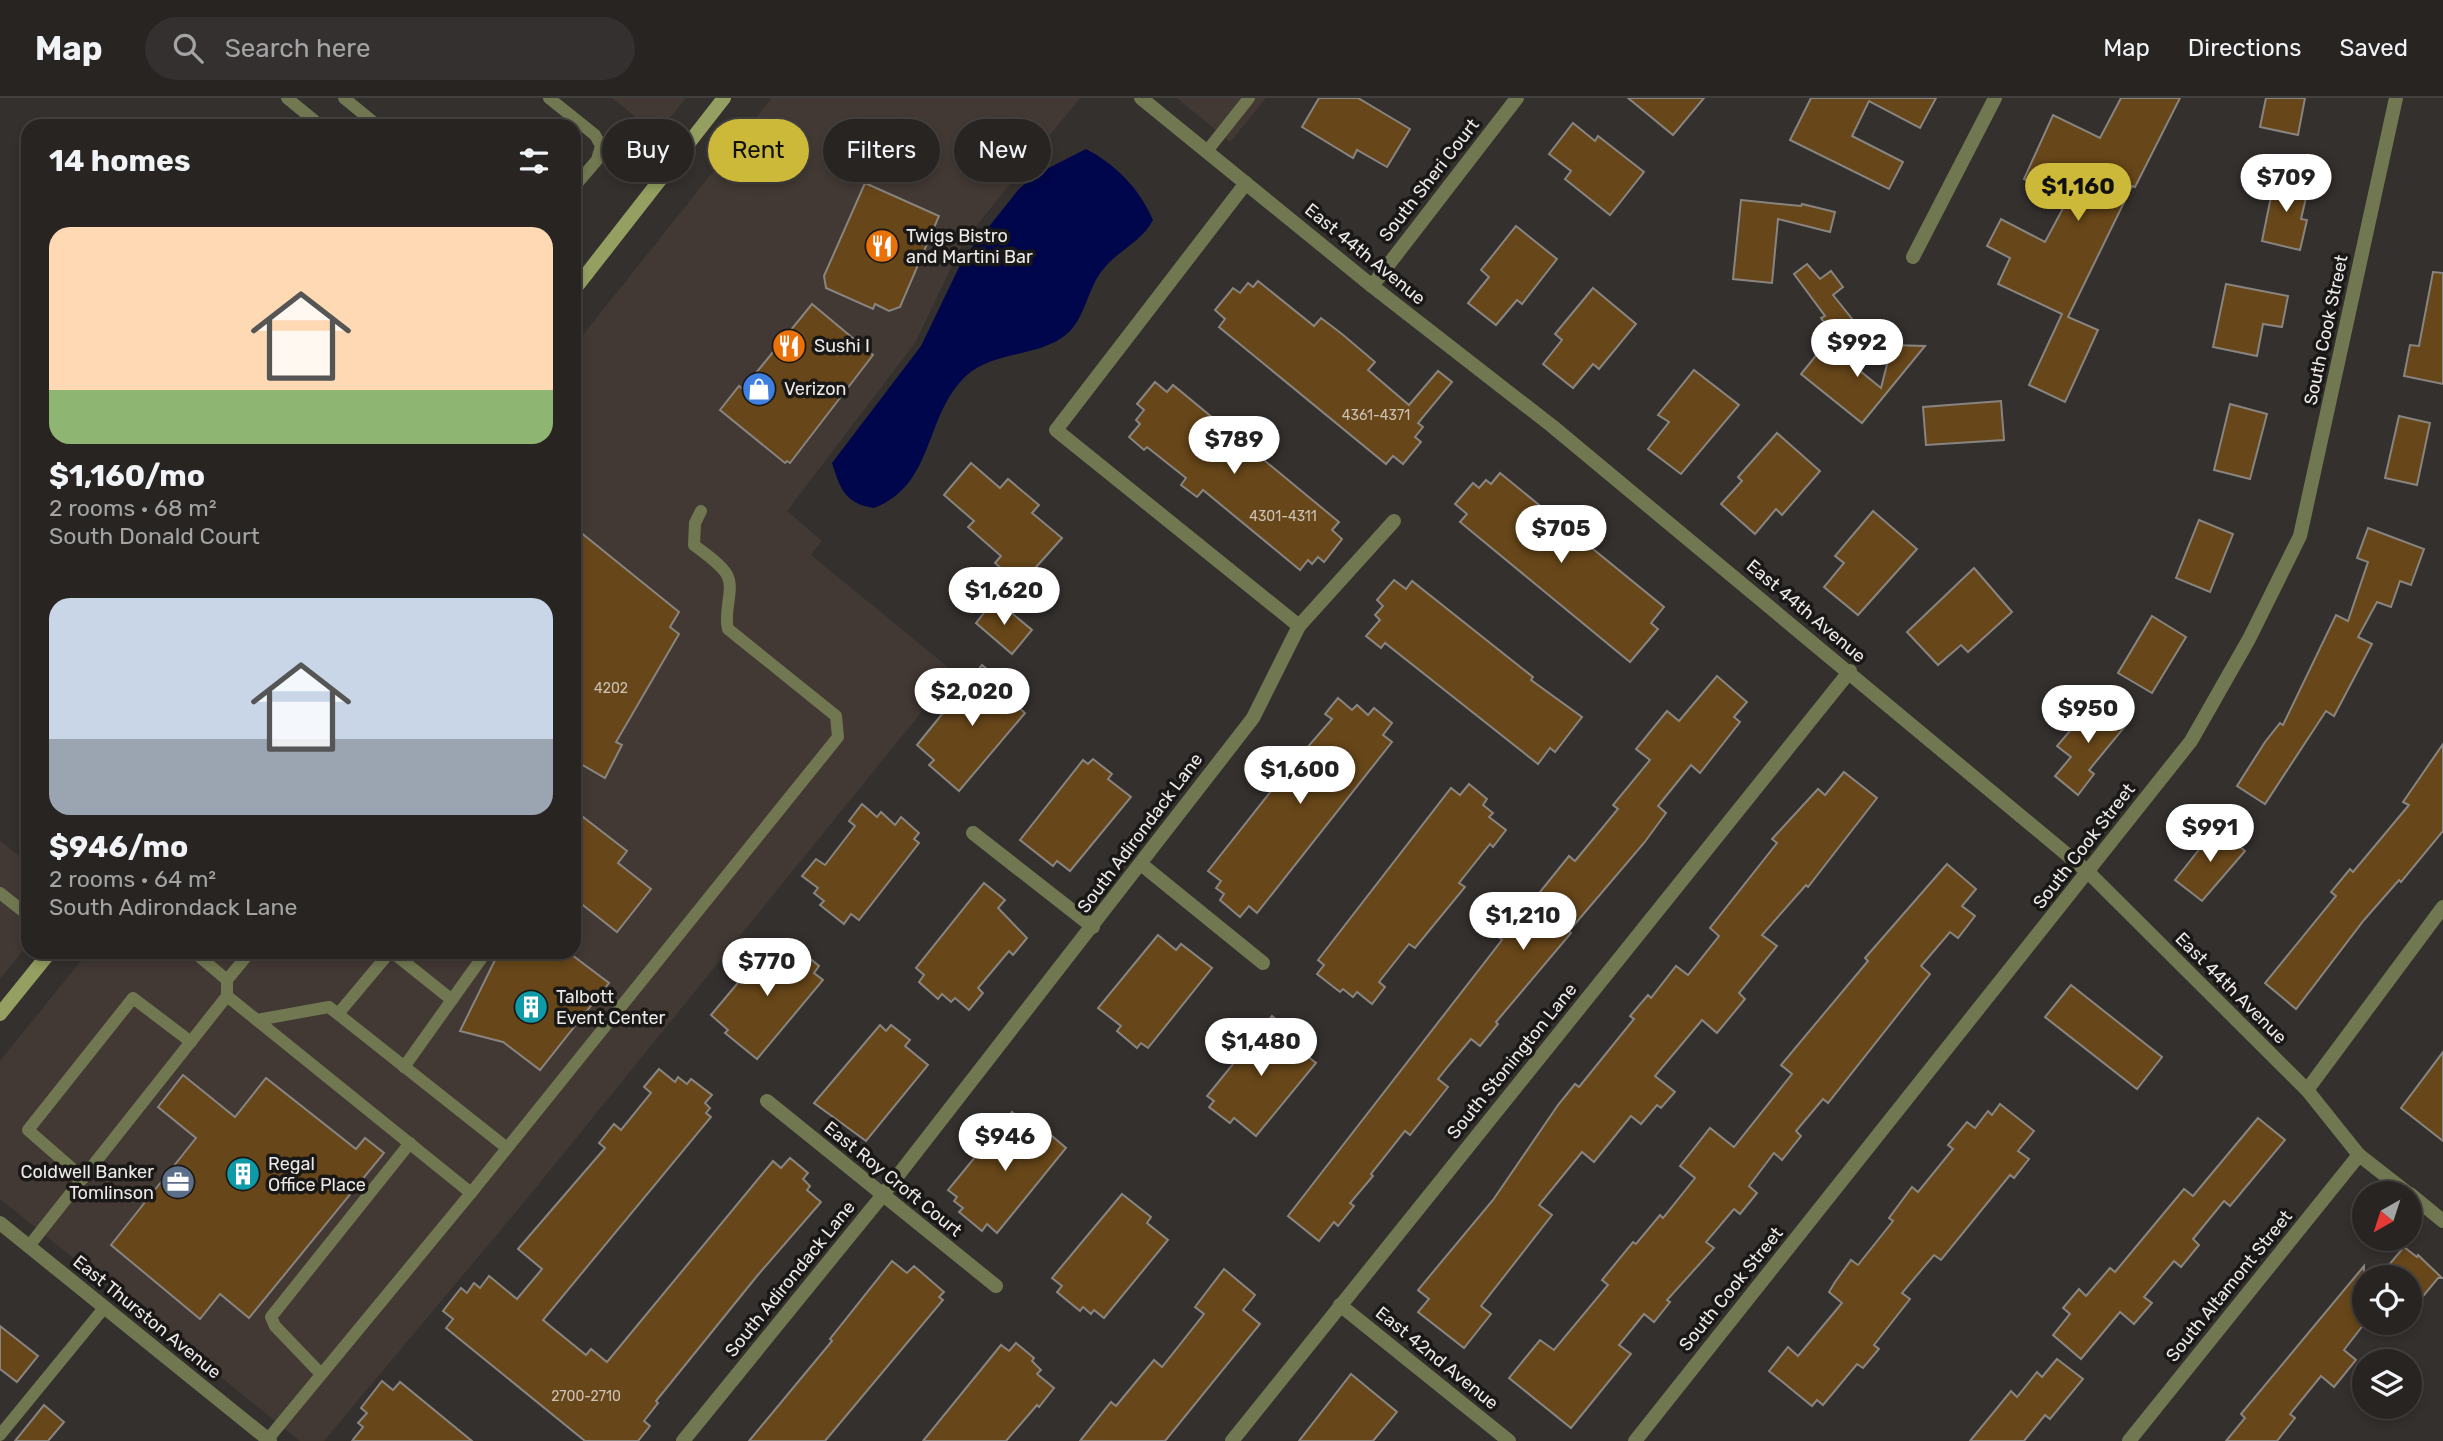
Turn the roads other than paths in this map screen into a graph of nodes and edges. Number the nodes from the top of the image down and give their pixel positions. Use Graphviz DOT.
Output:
graph roads {
  1 [pos="287,98"];
  2 [pos="344,98"];
  3 [pos="549,98"];
  4 [pos="724,98"];
  5 [pos="1142,98"];
  6 [pos="1249,98"];
  7 [pos="1517,98"];
  8 [pos="1995,98"];
  9 [pos="2396,98"];
  10 [pos="312,119"];
  11 [pos="370,119"];
  12 [pos="575,119"];
  13 [pos="581,124"];
  14 [pos="1207,151"];
  15 [pos="581,179"];
  16 [pos="1247,183"];
  17 [pos="1913,257"];
  18 [pos="581,281"];
  19 [pos="1372,286"];
  20 [pos="701,511"];
  21 [pos="1394,521"];
  22 [pos="1299,626"];
  23 [pos="1850,671"];
  24 [pos="973,833"];
  25 [pos="1141,864"];
  26 [pos="2088,872"];
  27 [pos="0,892"];
  28 [pos="2443,907"];
  29 [pos="21,909"];
  30 [pos="1093,927"];
  31 [pos="44,959"];
  32 [pos="202,959"];
  33 [pos="244,959"];
  34 [pos="385,959"];
  35 [pos="400,959"];
  36 [pos="481,959"];
  37 [pos="1263,963"];
  38 [pos="227,980"];
  39 [pos="227,996"];
  40 [pos="452,1000"];
  41 [pos="0,1014"];
  42 [pos="338,1014"];
  43 [pos="257,1020"];
  44 [pos="191,1042"];
  45 [pos="404,1067"];
  46 [pos="2307,1090"];
  47 [pos="766,1101"];
  48 [pos="410,1143"];
  49 [pos="507,1148"];
  50 [pos="2359,1155"];
  51 [pos="83,1178"];
  52 [pos="2392,1181"];
  53 [pos="471,1193"];
  54 [pos="882,1196"];
  55 [pos="2422,1204"];
  56 [pos="2443,1221"];
  57 [pos="0,1223"];
  58 [pos="29,1247"];
  59 [pos="996,1286"];
  60 [pos="1340,1305"];
  61 [pos="104,1308"];
  62 [pos="321,1374"];
  63 [pos="0,1435"];
  64 [pos="269,1440"];
  65 [pos="683,1441"];
  66 [pos="1232,1441"];
  67 [pos="1509,1441"];
  68 [pos="1635,1441"];
  69 [pos="2129,1441"];
  1 -- 10 [label="lane"];
  2 -- 11 [label="lane"];
  3 -- 12 [label="lane"];
  4 -- 18 [label="main road"];
  5 -- 14 [label="street, East 44th Avenue"];
  6 -- 14 [label="lane"];
  7 -- 19 [label="street, South Sheri Court"];
  8 -- 17 [label="street"];
  9 -- 26 [label="street, South Cook Street"];
  13 -- 15 [label="lane"];
  14 -- 16 [label="street, East 44th Avenue"];
  16 -- 19 [label="street, East 44th Avenue"];
  16 -- 22 [label="street"];
  19 -- 23 [label="street, East 44th Avenue"];
  20 -- 49 [label="lane"];
  21 -- 22 [label="street, South Adirondack Lane"];
  22 -- 25 [label="street, South Adirondack Lane"];
  23 -- 26 [label="street, East 44th Avenue"];
  23 -- 60 [label="street, South Stonington Lane"];
  24 -- 30 [label="street"];
  25 -- 30 [label="street, South Adirondack Lane"];
  25 -- 37 [label="street"];
  26 -- 46 [label="street, East 44th Avenue"];
  26 -- 68 [label="street, South Cook Street"];
  27 -- 29 [label="lane"];
  28 -- 46 [label="street"];
  30 -- 54 [label="street, South Adirondack Lane"];
  31 -- 41 [label="main road"];
  32 -- 38 [label="lane"];
  33 -- 38 [label="lane"];
  34 -- 42 [label="lane"];
  35 -- 40 [label="lane"];
  36 -- 40 [label="lane"];
  38 -- 39 [label="lane"];
  39 -- 43 [label="lane"];
  39 -- 44 [label="lane"];
  40 -- 45 [label="lane"];
  42 -- 43 [label="lane"];
  42 -- 45 [label="lane"];
  43 -- 48 [label="lane"];
  44 -- 51 [label="lane"];
  44 -- 51 [label="lane"];
  45 -- 49 [label="lane"];
  46 -- 50 [label="street, East 44th Avenue"];
  47 -- 54 [label="street, East Roy Croft Court"];
  48 -- 53 [label="lane"];
  48 -- 62 [label="lane"];
  49 -- 53 [label="lane"];
  50 -- 52 [label="street, East 44th Avenue"];
  50 -- 69 [label="street, South Altamont Street"];
  51 -- 58 [label="lane"];
  53 -- 62 [label="lane"];
  54 -- 59 [label="street, East Roy Croft Court"];
  54 -- 65 [label="street, South Adirondack Lane"];
  55 -- 56 [label="street, East 44th Avenue"];
  57 -- 58 [label="street, East Thurston Avenue"];
  58 -- 61 [label="street, East Thurston Avenue"];
  60 -- 66 [label="street, South Stonington Lane"];
  60 -- 67 [label="street, East 42nd Avenue"];
  61 -- 63 [label="lane"];
  61 -- 64 [label="street, East Thurston Avenue"];
  62 -- 64 [label="lane"];
}
